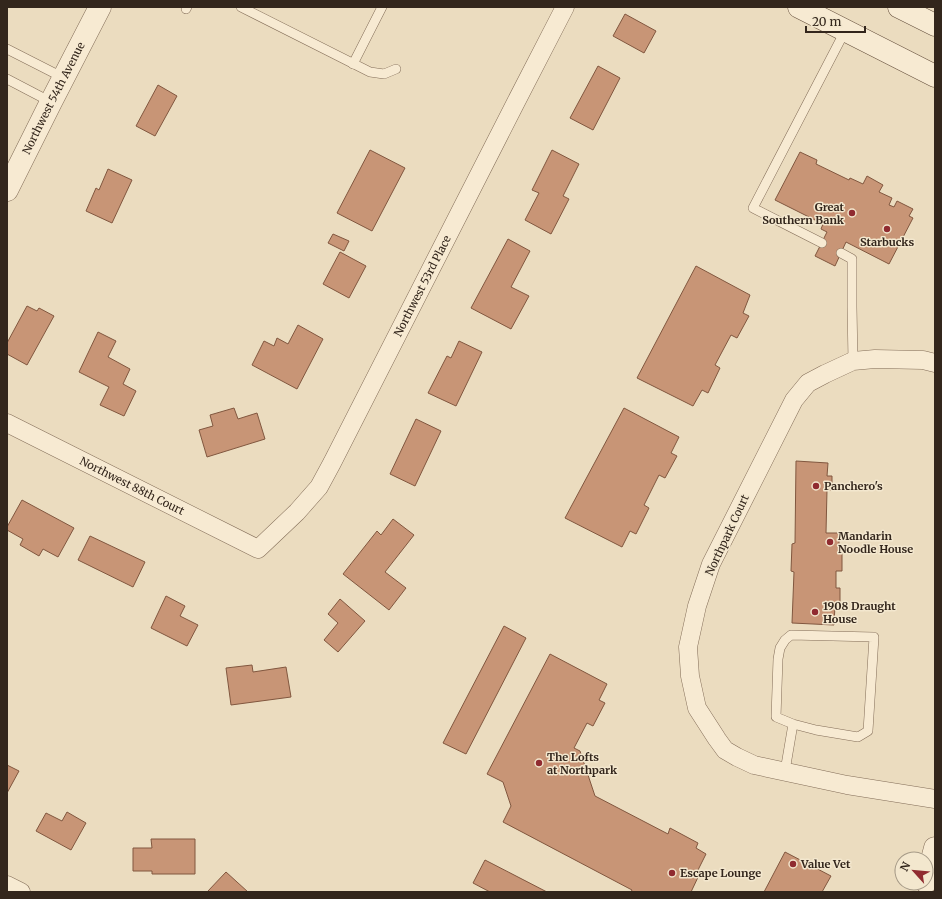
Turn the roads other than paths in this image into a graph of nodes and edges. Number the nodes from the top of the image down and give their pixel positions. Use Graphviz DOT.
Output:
graph roads {
  1 [pos="100,7"];
  2 [pos="241,7"];
  3 [pos="382,7"];
  4 [pos="565,7"];
  5 [pos="799,7"];
  6 [pos="899,7"];
  7 [pos="935,25"];
  8 [pos="845,31"];
  9 [pos="7,49"];
  10 [pos="353,64"];
  11 [pos="396,69"];
  12 [pos="935,76"];
  13 [pos="64,78"];
  14 [pos="7,79"];
  15 [pos="51,102"];
  16 [pos="7,190"];
  17 [pos="822,243"];
  18 [pos="841,252"];
  19 [pos="853,361"];
  20 [pos="935,363"];
  21 [pos="7,423"];
  22 [pos="258,549"];
  23 [pos="793,724"];
  24 [pos="785,771"];
  25 [pos="935,799"];
  26 [pos="7,885"];
  27 [pos="21,892"];
  1 -- 13 [label="street, Northwest 54th Avenue"];
  2 -- 10 [label="lane"];
  3 -- 10 [label="lane"];
  4 -- 22 [label="street, Northwest 53rd Place"];
  5 -- 8 [label="street"];
  6 -- 7 [label="street"];
  8 -- 12 [label="street"];
  8 -- 17 [label="lane"];
  9 -- 13 [label="lane"];
  10 -- 11 [label="lane"];
  13 -- 15 [label="street, Northwest 54th Avenue"];
  14 -- 15 [label="lane"];
  15 -- 16 [label="street, Northwest 54th Avenue"];
  18 -- 19 [label="lane"];
  19 -- 20 [label="street, Northpark Court"];
  19 -- 24 [label="street, Northpark Court"];
  21 -- 22 [label="street, Northwest 88th Court"];
  23 -- 23 [label="lane"];
  23 -- 24 [label="lane"];
  24 -- 25 [label="street, Northpark Court"];
  26 -- 27 [label="street"];
}
